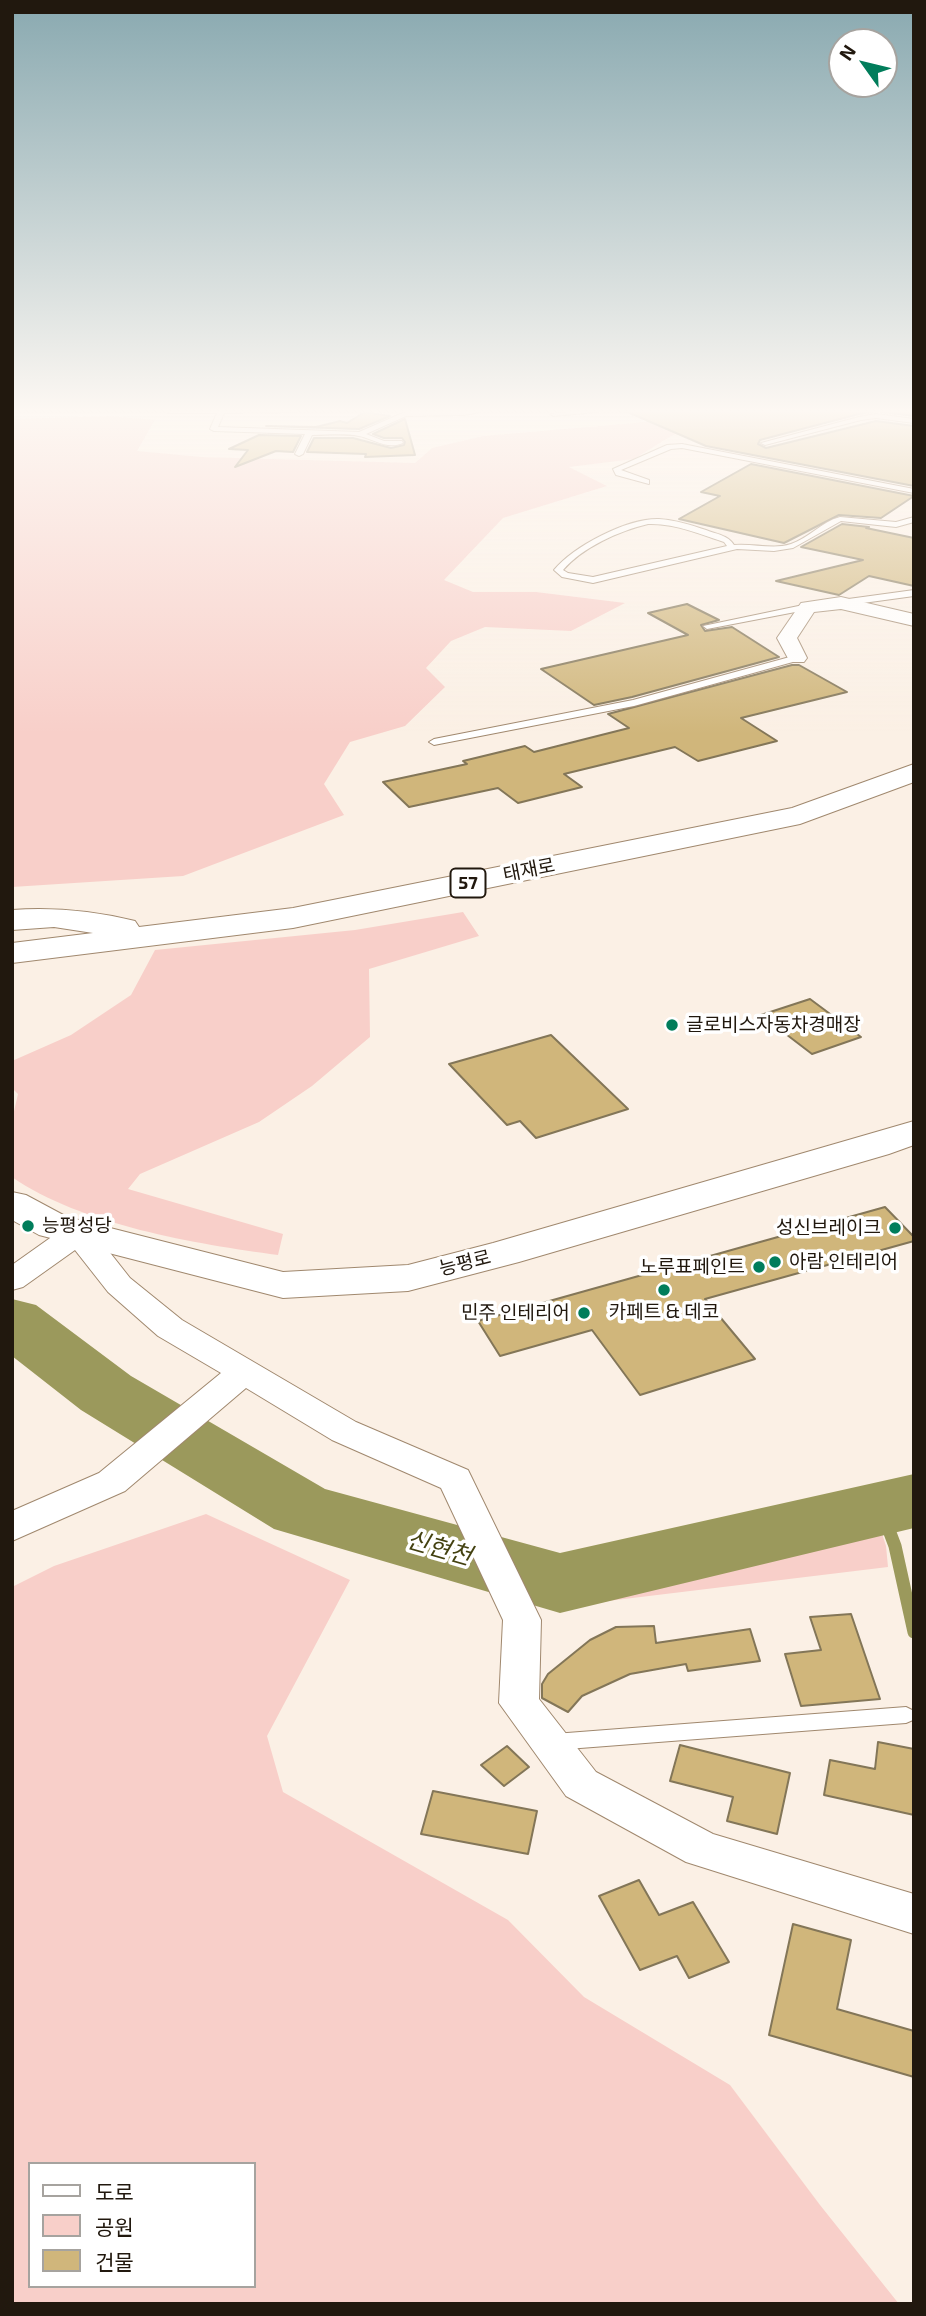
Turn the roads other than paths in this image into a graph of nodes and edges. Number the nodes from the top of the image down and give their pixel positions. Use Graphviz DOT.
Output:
graph roads {
  1 [pos="914,519"];
  2 [pos="730,545"];
  3 [pos="914,593"];
  4 [pos="841,603"];
  5 [pos="808,607"];
  6 [pos="914,620"];
  7 [pos="707,626"];
  8 [pos="797,658"];
  9 [pos="434,742"];
  10 [pos="914,761"];
  11 [pos="914,772"];
  12 [pos="12,920"];
  13 [pos="131,934"];
  14 [pos="12,943"];
  15 [pos="12,953"];
  16 [pos="12,961"];
  17 [pos="914,1132"];
  18 [pos="12,1204"];
  19 [pos="78,1233"];
  20 [pos="12,1280"];
  21 [pos="244,1373"];
  22 [pos="12,1527"];
  23 [pos="906,1715"];
  24 [pos="549,1742"];
  25 [pos="914,1914"];
  1 -- 2 [label="lane"];
  2 -- 2 [label="lane"];
  3 -- 4 [label="lane"];
  4 -- 5 [label="street"];
  4 -- 6 [label="street"];
  5 -- 7 [label="lane"];
  5 -- 8 [label="street"];
  8 -- 9 [label="lane"];
  10 -- 13 [label="main road, 태재로 / 57"];
  11 -- 13 [label="main road, 태재로 / 57"];
  12 -- 13 [label="main road"];
  13 -- 14 [label="main road, 태재로 / 57"];
  13 -- 15 [label="main road, 태재로 / 57"];
  13 -- 16 [label="lane"];
  17 -- 19 [label="main road, 능평로"];
  18 -- 19 [label="main road, 능평로"];
  19 -- 20 [label="street"];
  19 -- 21 [label="street"];
  21 -- 22 [label="street"];
  21 -- 24 [label="street"];
  23 -- 24 [label="lane"];
  24 -- 25 [label="street"];
}
